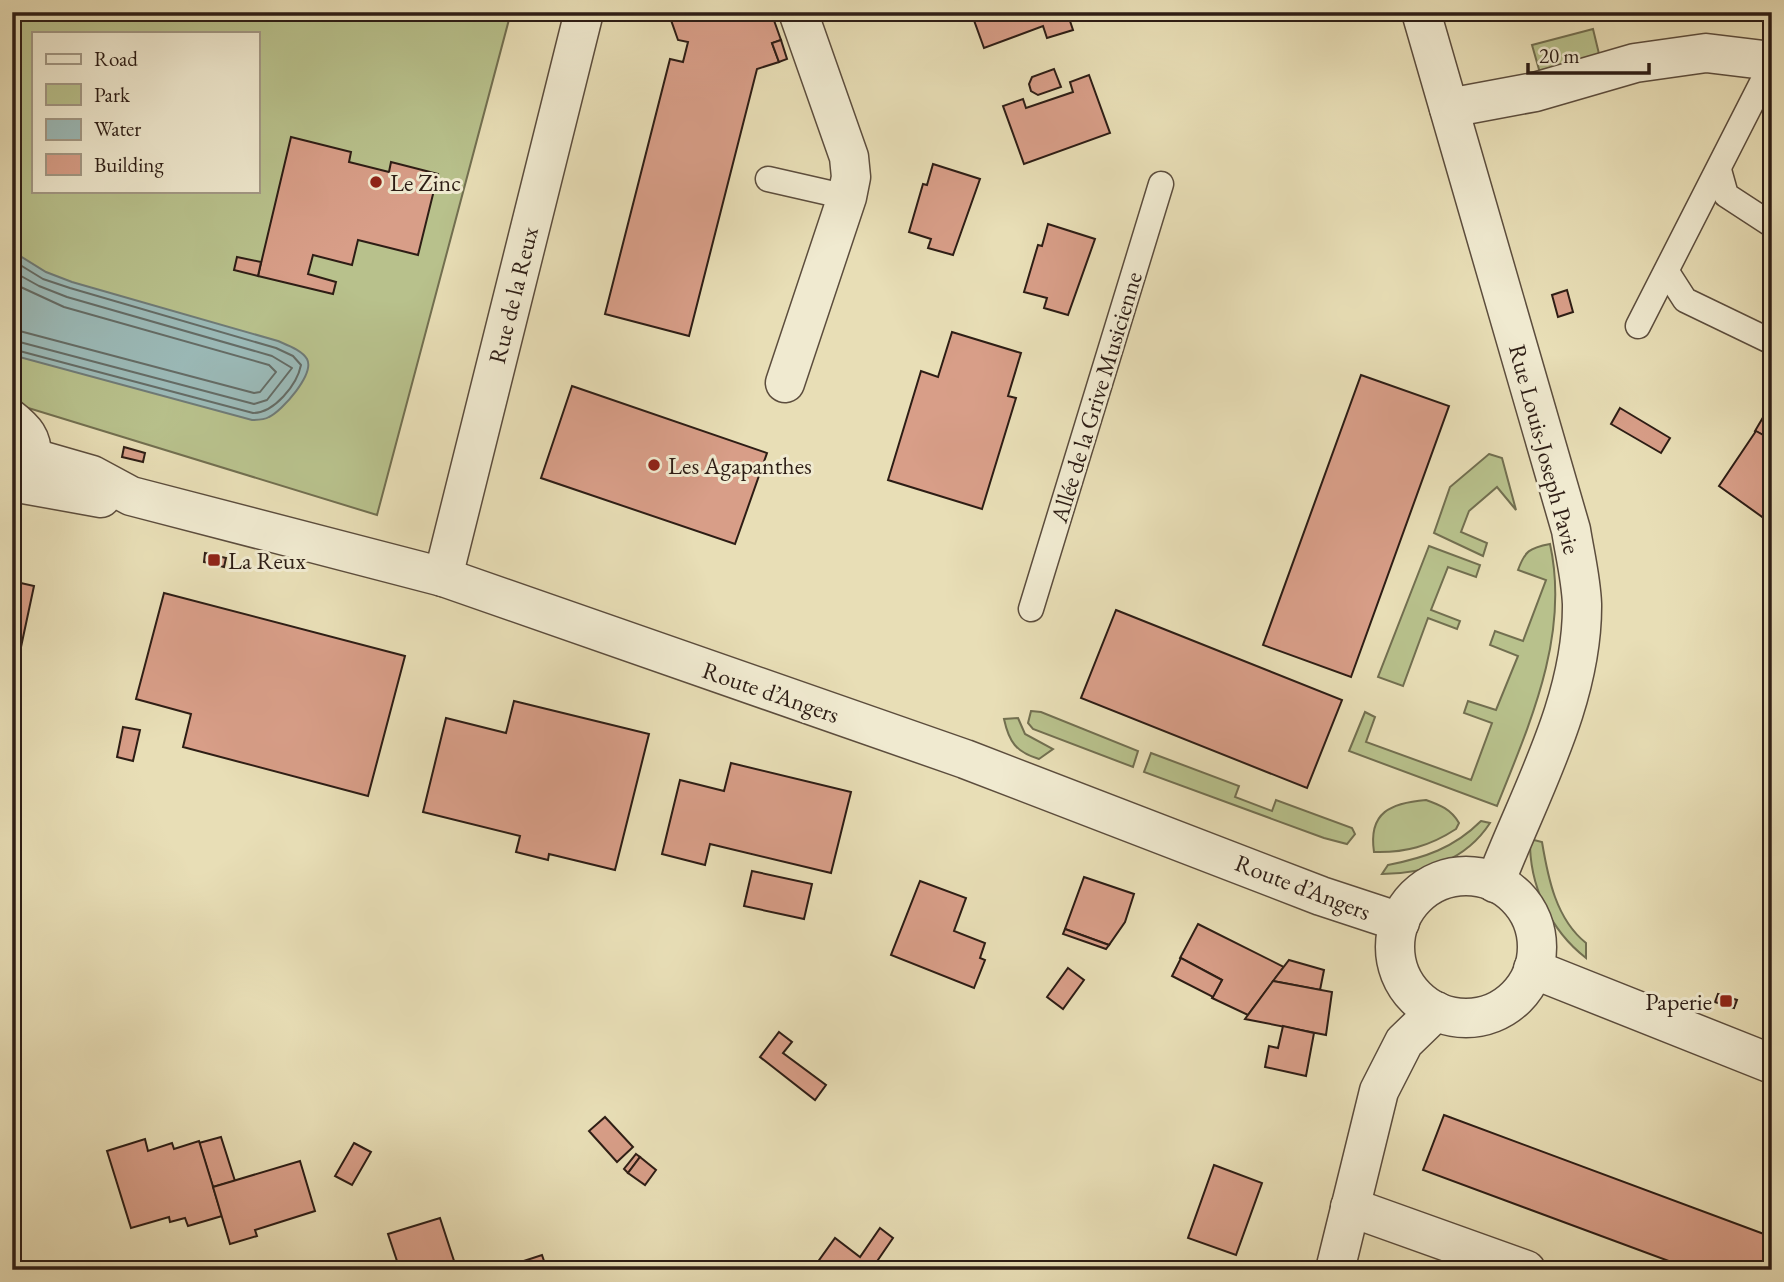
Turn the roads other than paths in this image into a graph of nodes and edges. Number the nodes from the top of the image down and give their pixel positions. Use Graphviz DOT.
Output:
graph roads {
  1 [pos="584,12"];
  2 [pos="798,12"];
  3 [pos="1421,12"];
  4 [pos="1772,62"];
  5 [pos="1449,108"];
  6 [pos="1719,170"];
  7 [pos="768,178"];
  8 [pos="1161,184"];
  9 [pos="847,197"];
  10 [pos="1772,225"];
  11 [pos="1667,272"];
  12 [pos="1638,326"];
  13 [pos="1768,340"];
  14 [pos="785,383"];
  15 [pos="12,411"];
  16 [pos="21,465"];
  17 [pos="443,578"];
  18 [pos="1031,609"];
  19 [pos="1495,883"];
  20 [pos="1400,922"];
  21 [pos="1533,969"];
  22 [pos="1436,1011"];
  23 [pos="1772,1064"];
  24 [pos="1350,1207"];
  25 [pos="1335,1270"];
  26 [pos="1526,1270"];
  1 -- 17 [label="street, Rue de la Reux"];
  2 -- 9 [label="street"];
  3 -- 5 [label="street, Rue Louis-Joseph Pavie"];
  4 -- 5 [label="street"];
  4 -- 6 [label="lane"];
  5 -- 19 [label="street, Rue Louis-Joseph Pavie"];
  6 -- 10 [label="lane"];
  6 -- 11 [label="lane"];
  7 -- 9 [label="lane"];
  8 -- 18 [label="lane, Allée de la Grive Musicienne"];
  9 -- 14 [label="street"];
  11 -- 12 [label="lane"];
  11 -- 13 [label="lane"];
  15 -- 16 [label="lane"];
  16 -- 17 [label="street, Route d’Angers"];
  17 -- 20 [label="street, Route d’Angers"];
  19 -- 20 [label="street"];
  19 -- 21 [label="street"];
  20 -- 22 [label="street"];
  21 -- 22 [label="street"];
  21 -- 23 [label="street"];
  22 -- 24 [label="street"];
  24 -- 25 [label="street"];
  24 -- 26 [label="street"];
}
